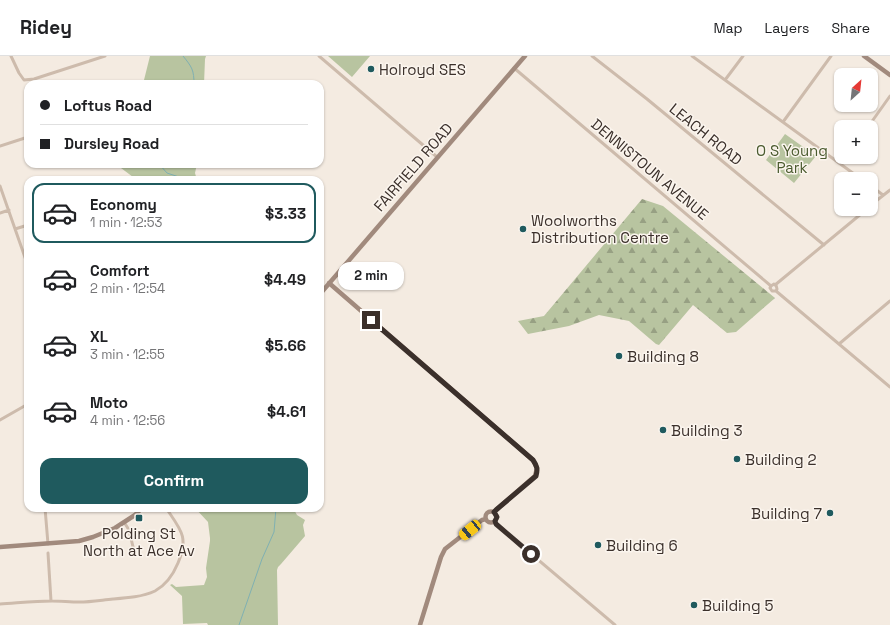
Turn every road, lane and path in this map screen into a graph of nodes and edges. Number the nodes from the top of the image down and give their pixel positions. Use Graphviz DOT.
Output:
graph roads {
  1 [pos="11,56"];
  2 [pos="105,56"];
  3 [pos="319,56"];
  4 [pos="525,56"];
  5 [pos="592,56"];
  6 [pos="692,56"];
  7 [pos="743,56"];
  8 [pos="831,56"];
  9 [pos="864,56"];
  10 [pos="514,68"];
  11 [pos="890,75"];
  12 [pos="725,80"];
  13 [pos="890,96"];
  14 [pos="873,120"];
  15 [pos="783,122"];
  16 [pos="24,138"];
  17 [pos="0,146"];
  18 [pos="437,158"];
  19 [pos="834,159"];
  20 [pos="841,164"];
  21 [pos="852,172"];
  22 [pos="0,186"];
  23 [pos="890,190"];
  24 [pos="878,191"];
  25 [pos="883,195"];
  26 [pos="878,199"];
  27 [pos="8,210"];
  28 [pos="0,213"];
  29 [pos="859,216"];
  30 [pos="24,226"];
  31 [pos="15,229"];
  32 [pos="824,245"];
  33 [pos="24,255"];
  34 [pos="329,283"];
  35 [pos="773,285"];
  36 [pos="324,289"];
  37 [pos="776,291"];
  38 [pos="890,301"];
  39 [pos="839,344"];
  40 [pos="890,387"];
  41 [pos="24,406"];
  42 [pos="0,420"];
  43 [pos="46,512"];
  44 [pos="138,512"];
  45 [pos="169,512"];
  46 [pos="494,512"];
  47 [pos="486,519"];
  48 [pos="495,521"];
  49 [pos="124,522"];
  50 [pos="48,544"];
  51 [pos="0,547"];
  52 [pos="134,551"];
  53 [pos="48,552"];
  54 [pos="51,601"];
  55 [pos="0,604"];
  56 [pos="420,625"];
  57 [pos="615,625"];
  1 -- 2 [label="street"];
  3 -- 18 [label="street"];
  4 -- 10 [label="street, FAIRFIELD ROAD"];
  5 -- 32 [label="street, LEACH ROAD"];
  6 -- 12 [label="street"];
  7 -- 12 [label="street"];
  8 -- 15 [label="street"];
  9 -- 11 [label="street"];
  10 -- 18 [label="street, FAIRFIELD ROAD"];
  10 -- 35 [label="street, DENNISTOUN AVENUE"];
  12 -- 15 [label="street"];
  13 -- 14 [label="street"];
  15 -- 19 [label="street"];
  16 -- 17 [label="street"];
  18 -- 34 [label="street, FAIRFIELD ROAD"];
  20 -- 21 [label="street"];
  22 -- 27 [label="street"];
  23 -- 25 [label="street"];
  24 -- 25 [label="street"];
  25 -- 26 [label="street"];
  27 -- 28 [label="street"];
  27 -- 31 [label="street"];
  29 -- 32 [label="street"];
  30 -- 31 [label="street"];
  31 -- 33 [label="street"];
  32 -- 35 [label="street"];
  34 -- 36 [label="street, FAIRFIELD ROAD"];
  34 -- 46 [label="street"];
  35 -- 37 [label="street"];
  35 -- 37 [label="street, DENNISTOUN AVENUE"];
  37 -- 39 [label="street"];
  38 -- 39 [label="street"];
  39 -- 40 [label="street"];
  41 -- 42 [label="street"];
  43 -- 50 [label="street"];
  44 -- 49 [label="street"];
  45 -- 54 [label="street"];
  46 -- 47 [label="street"];
  46 -- 48 [label="street"];
  47 -- 48 [label="street"];
  47 -- 56 [label="street"];
  48 -- 57 [label="street"];
  49 -- 50 [label="street"];
  49 -- 52 [label="street"];
  50 -- 51 [label="street"];
  53 -- 54 [label="street"];
  54 -- 55 [label="street"];
}
